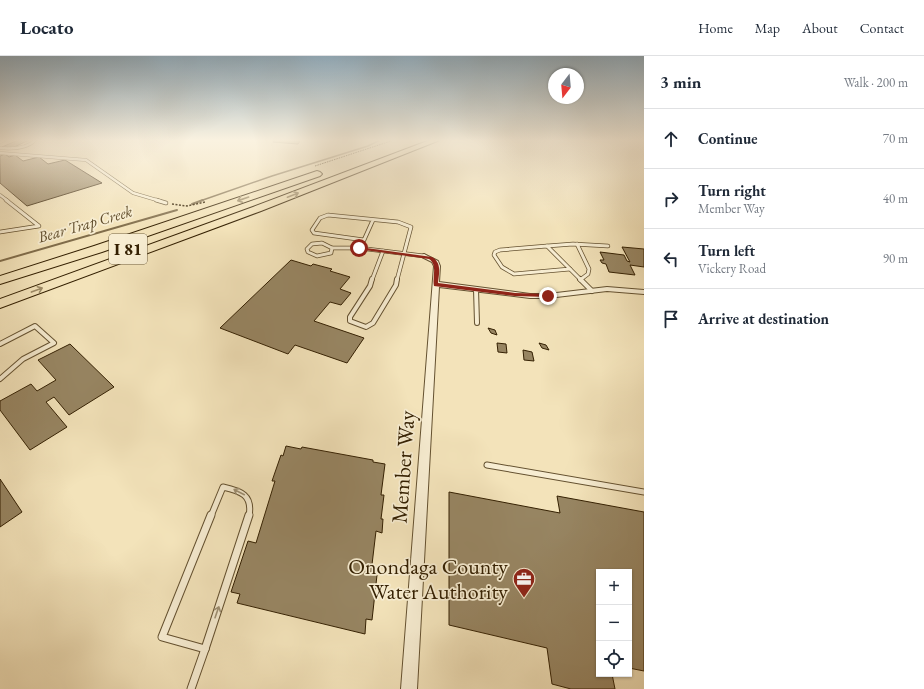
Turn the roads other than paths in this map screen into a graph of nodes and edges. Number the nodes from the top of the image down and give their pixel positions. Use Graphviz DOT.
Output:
graph roads {
  1 [pos="100,170"];
  2 [pos="327,170"];
  3 [pos="359,170"];
  4 [pos="0,195"];
  5 [pos="166,203"];
  6 [pos="257,209"];
  7 [pos="206,212"];
  8 [pos="373,220"];
  9 [pos="0,232"];
  10 [pos="364,240"];
  11 [pos="577,244"];
  12 [pos="547,246"];
  13 [pos="608,246"];
  14 [pos="332,248"];
  15 [pos="360,248"];
  16 [pos="383,251"];
  17 [pos="404,253"];
  18 [pos="424,256"];
  19 [pos="570,269"];
  20 [pos="0,270"];
  21 [pos="0,280"];
  22 [pos="580,280"];
  23 [pos="435,284"];
  24 [pos="0,290"];
  25 [pos="476,290"];
  26 [pos="592,291"];
  27 [pos="644,292"];
  28 [pos="0,304"];
  29 [pos="477,323"];
  30 [pos="0,344"];
  31 [pos="0,379"];
  32 [pos="487,465"];
  33 [pos="644,492"];
  34 [pos="205,649"];
  35 [pos="191,689"];
  36 [pos="409,689"];
  1 -- 5 [label="lane"];
  2 -- 7 [label="highway, I 81, one-way"];
  6 -- 3 [label="highway, I 81, one-way"];
  4 -- 9 [label="lane"];
  6 -- 24 [label="highway, I 81"];
  28 -- 6 [label="highway, one-way"];
  7 -- 20 [label="highway"];
  7 -- 21 [label="highway, I 81"];
  8 -- 10 [label="lane"];
  8 -- 10 [label="lane"];
  8 -- 17 [label="lane"];
  10 -- 15 [label="lane"];
  11 -- 12 [label="lane"];
  11 -- 13 [label="lane"];
  11 -- 22 [label="lane"];
  12 -- 19 [label="lane"];
  12 -- 19 [label="lane"];
  14 -- 14 [label="lane"];
  14 -- 15 [label="lane"];
  15 -- 16 [label="lane"];
  16 -- 17 [label="lane"];
  16 -- 17 [label="lane"];
  17 -- 18 [label="lane"];
  18 -- 23 [label="street, Member Way"];
  19 -- 22 [label="lane"];
  22 -- 26 [label="lane"];
  23 -- 25 [label="street"];
  23 -- 36 [label="street, Member Way"];
  25 -- 26 [label="street"];
  25 -- 29 [label="lane"];
  26 -- 27 [label="street"];
  30 -- 31 [label="lane"];
  32 -- 33 [label="lane"];
  34 -- 34 [label="lane, one-way"];
  34 -- 35 [label="lane"];
}
